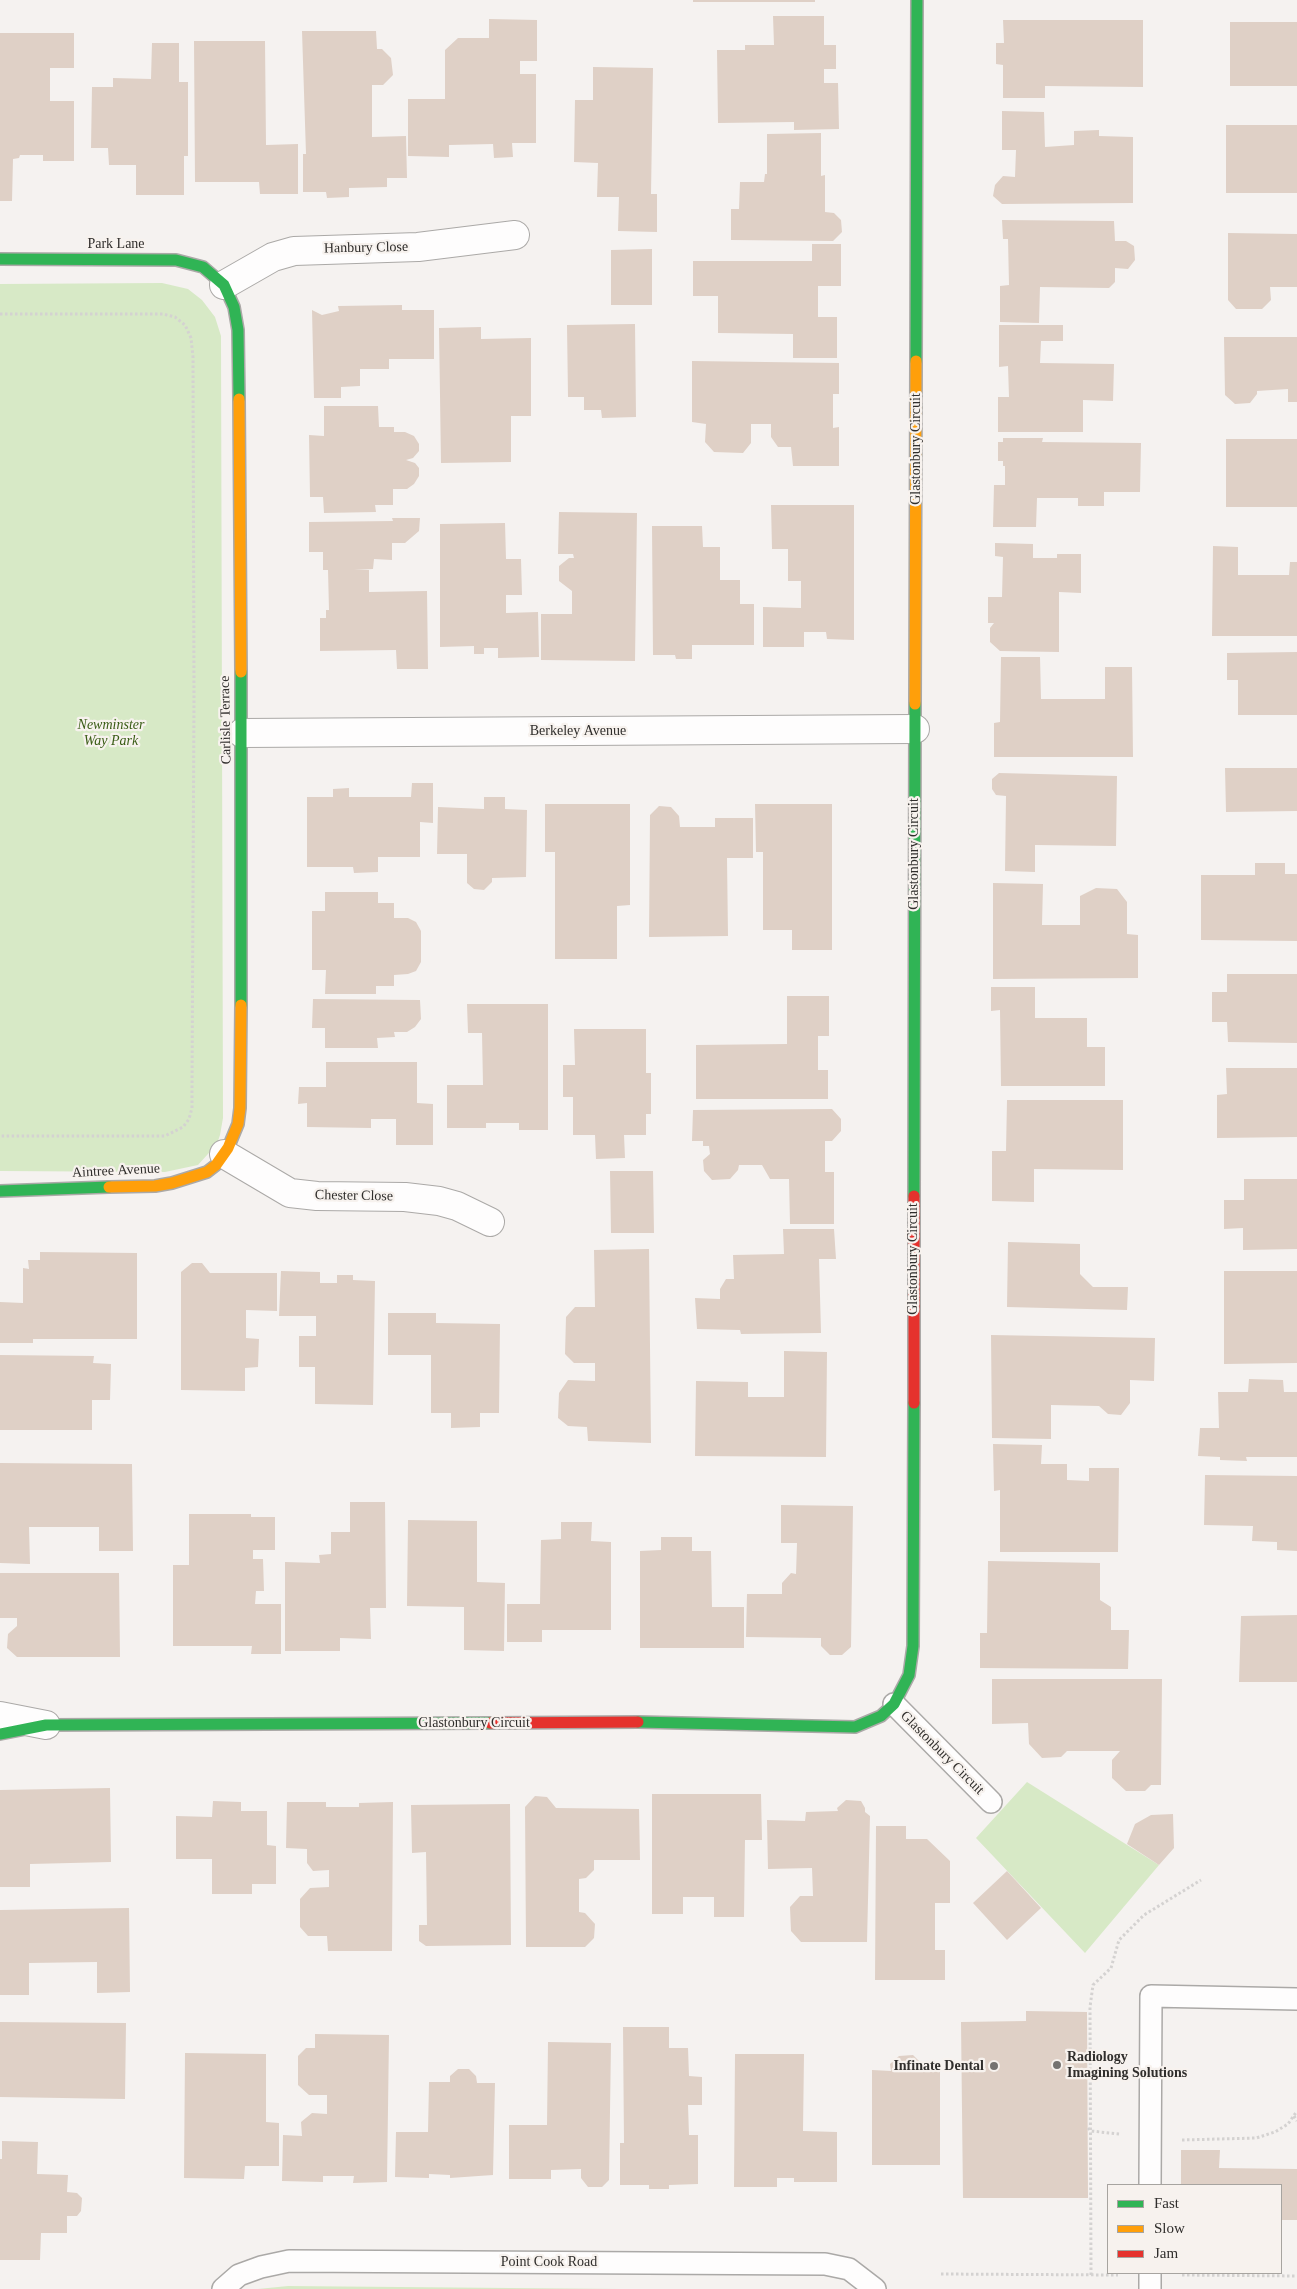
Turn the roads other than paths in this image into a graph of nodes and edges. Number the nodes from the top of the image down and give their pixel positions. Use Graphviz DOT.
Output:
graph roads {
  1 [pos="917,0"];
  2 [pos="516,235"];
  3 [pos="0,259"];
  4 [pos="224,285"];
  5 [pos="915,729"];
  6 [pos="242,733"];
  7 [pos="224,1154"];
  8 [pos="0,1191"];
  9 [pos="490,1222"];
  10 [pos="894,1704"];
  11 [pos="0,1716"];
  12 [pos="46,1725"];
  13 [pos="0,1734"];
  14 [pos="991,1802"];
  15 [pos="1297,1999"];
  16 [pos="1150,2184"];
  17 [pos="1150,2274"];
  18 [pos="223,2289"];
  19 [pos="875,2289"];
  20 [pos="1150,2289"];
  1 -- 5 [label="street, Glastonbury Circuit"];
  2 -- 4 [label="street, Hanbury Close"];
  3 -- 4 [label="street, Park Lane"];
  4 -- 6 [label="street, Carlisle Terrace"];
  5 -- 6 [label="street, Berkeley Avenue"];
  5 -- 10 [label="street, Glastonbury Circuit"];
  6 -- 7 [label="street, Carlisle Terrace"];
  7 -- 8 [label="street, Aintree Avenue"];
  7 -- 9 [label="street, Chester Close"];
  10 -- 12 [label="street, Glastonbury Circuit"];
  10 -- 14 [label="lane, Glastonbury Circuit"];
  11 -- 12 [label="street, Glastonbury Circuit"];
  12 -- 13 [label="street, Glastonbury Circuit"];
  15 -- 16 [label="lane"];
  17 -- 20 [label="lane"];
  18 -- 19 [label="lane, Point Cook Road"];
}
